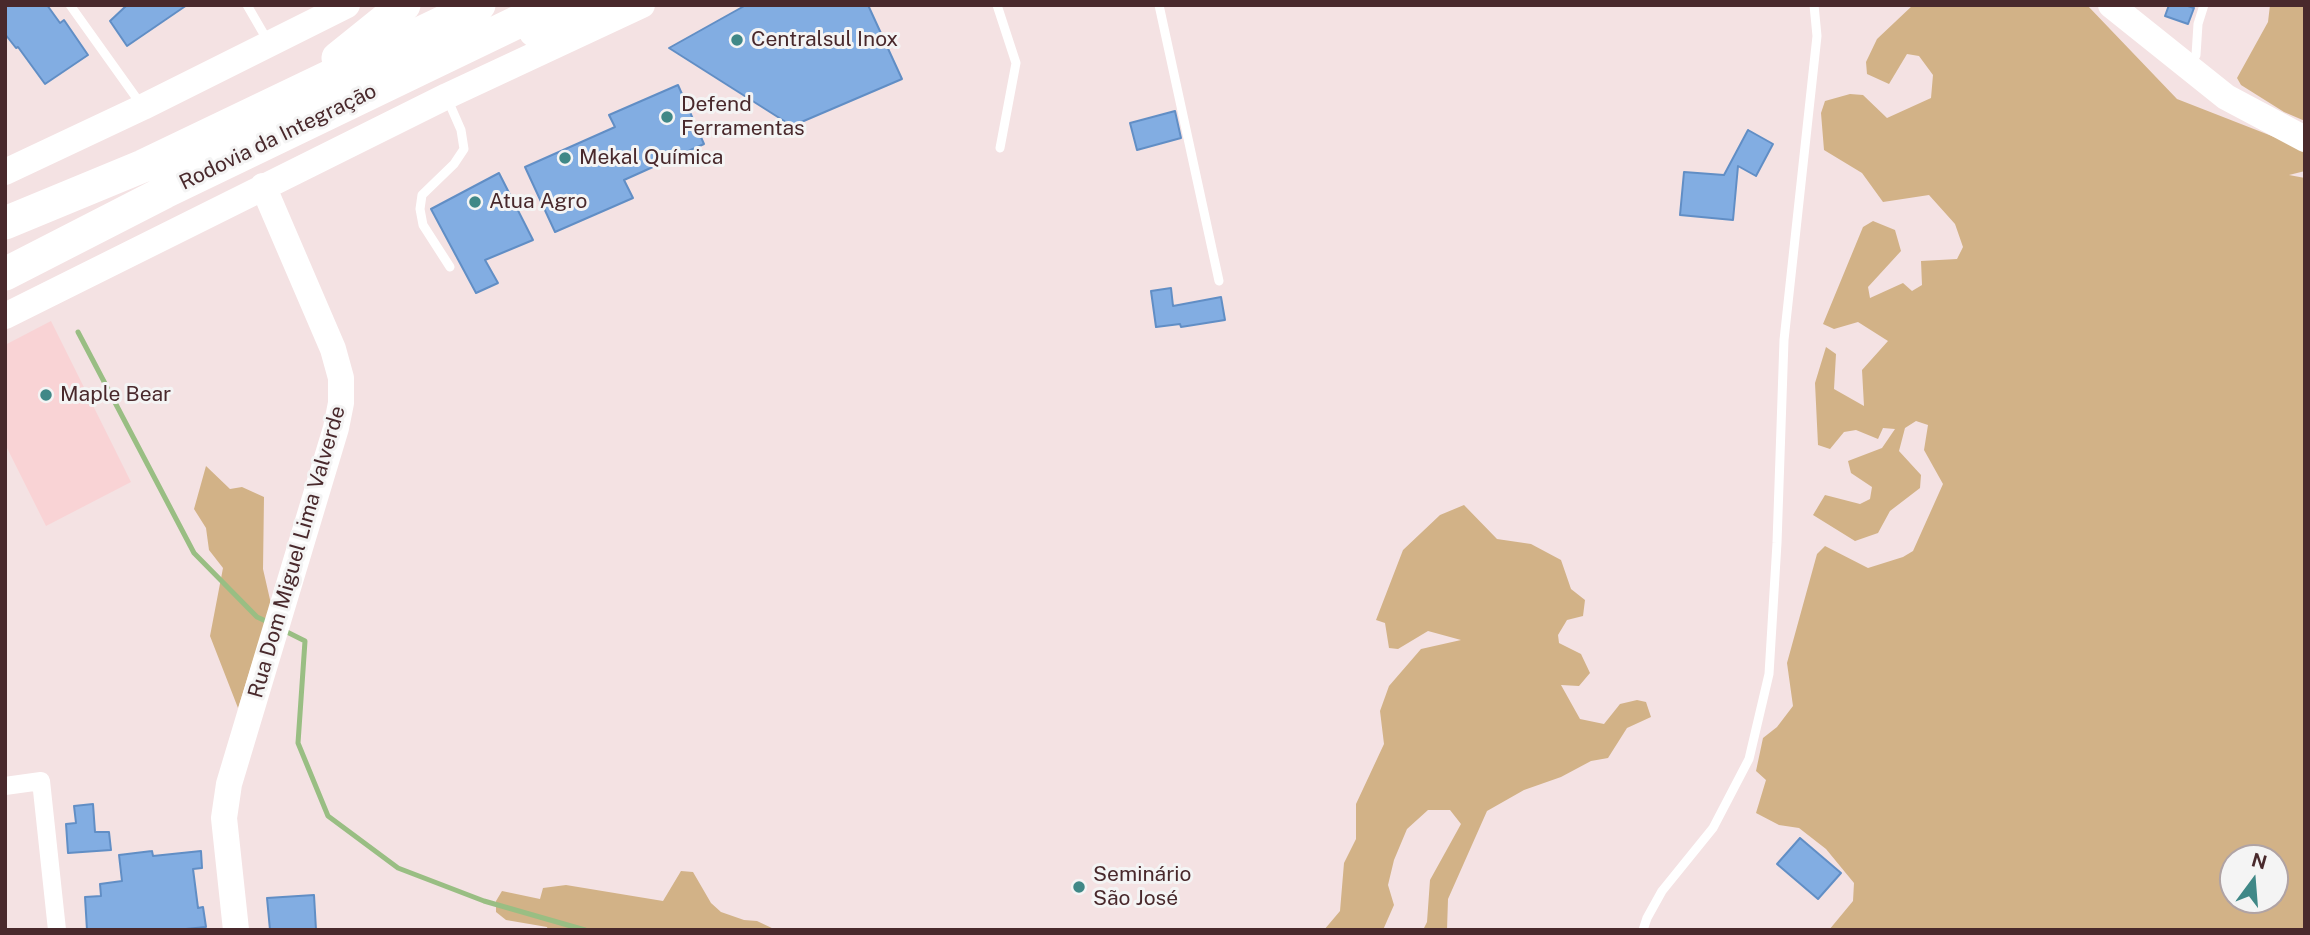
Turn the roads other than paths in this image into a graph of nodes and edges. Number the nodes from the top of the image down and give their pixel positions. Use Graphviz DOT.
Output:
graph roads {
  1 [pos="70,5"];
  2 [pos="247,5"];
  3 [pos="347,5"];
  4 [pos="404,5"];
  5 [pos="479,5"];
  6 [pos="553,5"];
  7 [pos="592,5"];
  8 [pos="642,5"];
  9 [pos="997,5"];
  10 [pos="1159,5"];
  11 [pos="1814,5"];
  12 [pos="2111,5"];
  13 [pos="2204,5"];
  14 [pos="269,44"];
  15 [pos="2189,68"];
  16 [pos="447,96"];
  17 [pos="304,106"];
  18 [pos="143,107"];
  19 [pos="2305,139"];
  20 [pos="1000,148"];
  21 [pos="5,172"];
  22 [pos="103,183"];
  23 [pos="263,186"];
  24 [pos="5,206"];
  25 [pos="5,223"];
  26 [pos="450,267"];
  27 [pos="5,274"];
  28 [pos="1219,281"];
  29 [pos="5,316"];
  30 [pos="5,786"];
  31 [pos="57,930"];
  32 [pos="236,930"];
  33 [pos="1643,930"];
  1 -- 18 [label="lane"];
  2 -- 14 [label="lane"];
  3 -- 14 [label="main road"];
  4 -- 17 [label="highway"];
  5 -- 17 [label="highway, Rodovia da Integração"];
  6 -- 17 [label="highway, Rodovia da Integração"];
  7 -- 17 [label="highway"];
  8 -- 16 [label="main road"];
  9 -- 20 [label="lane"];
  10 -- 28 [label="lane"];
  11 -- 33 [label="lane"];
  12 -- 15 [label="main road"];
  13 -- 15 [label="lane"];
  14 -- 18 [label="main road"];
  15 -- 19 [label="main road"];
  16 -- 23 [label="main road"];
  16 -- 26 [label="lane"];
  17 -- 22 [label="highway, Rodovia da Integração"];
  17 -- 27 [label="highway, Rodovia da Integração"];
  18 -- 21 [label="main road"];
  22 -- 24 [label="highway"];
  22 -- 25 [label="highway, Rodovia da Integração"];
  23 -- 29 [label="main road"];
  23 -- 32 [label="main road, Rua Dom Miguel Lima Valverde"];
  30 -- 31 [label="street"];
}
